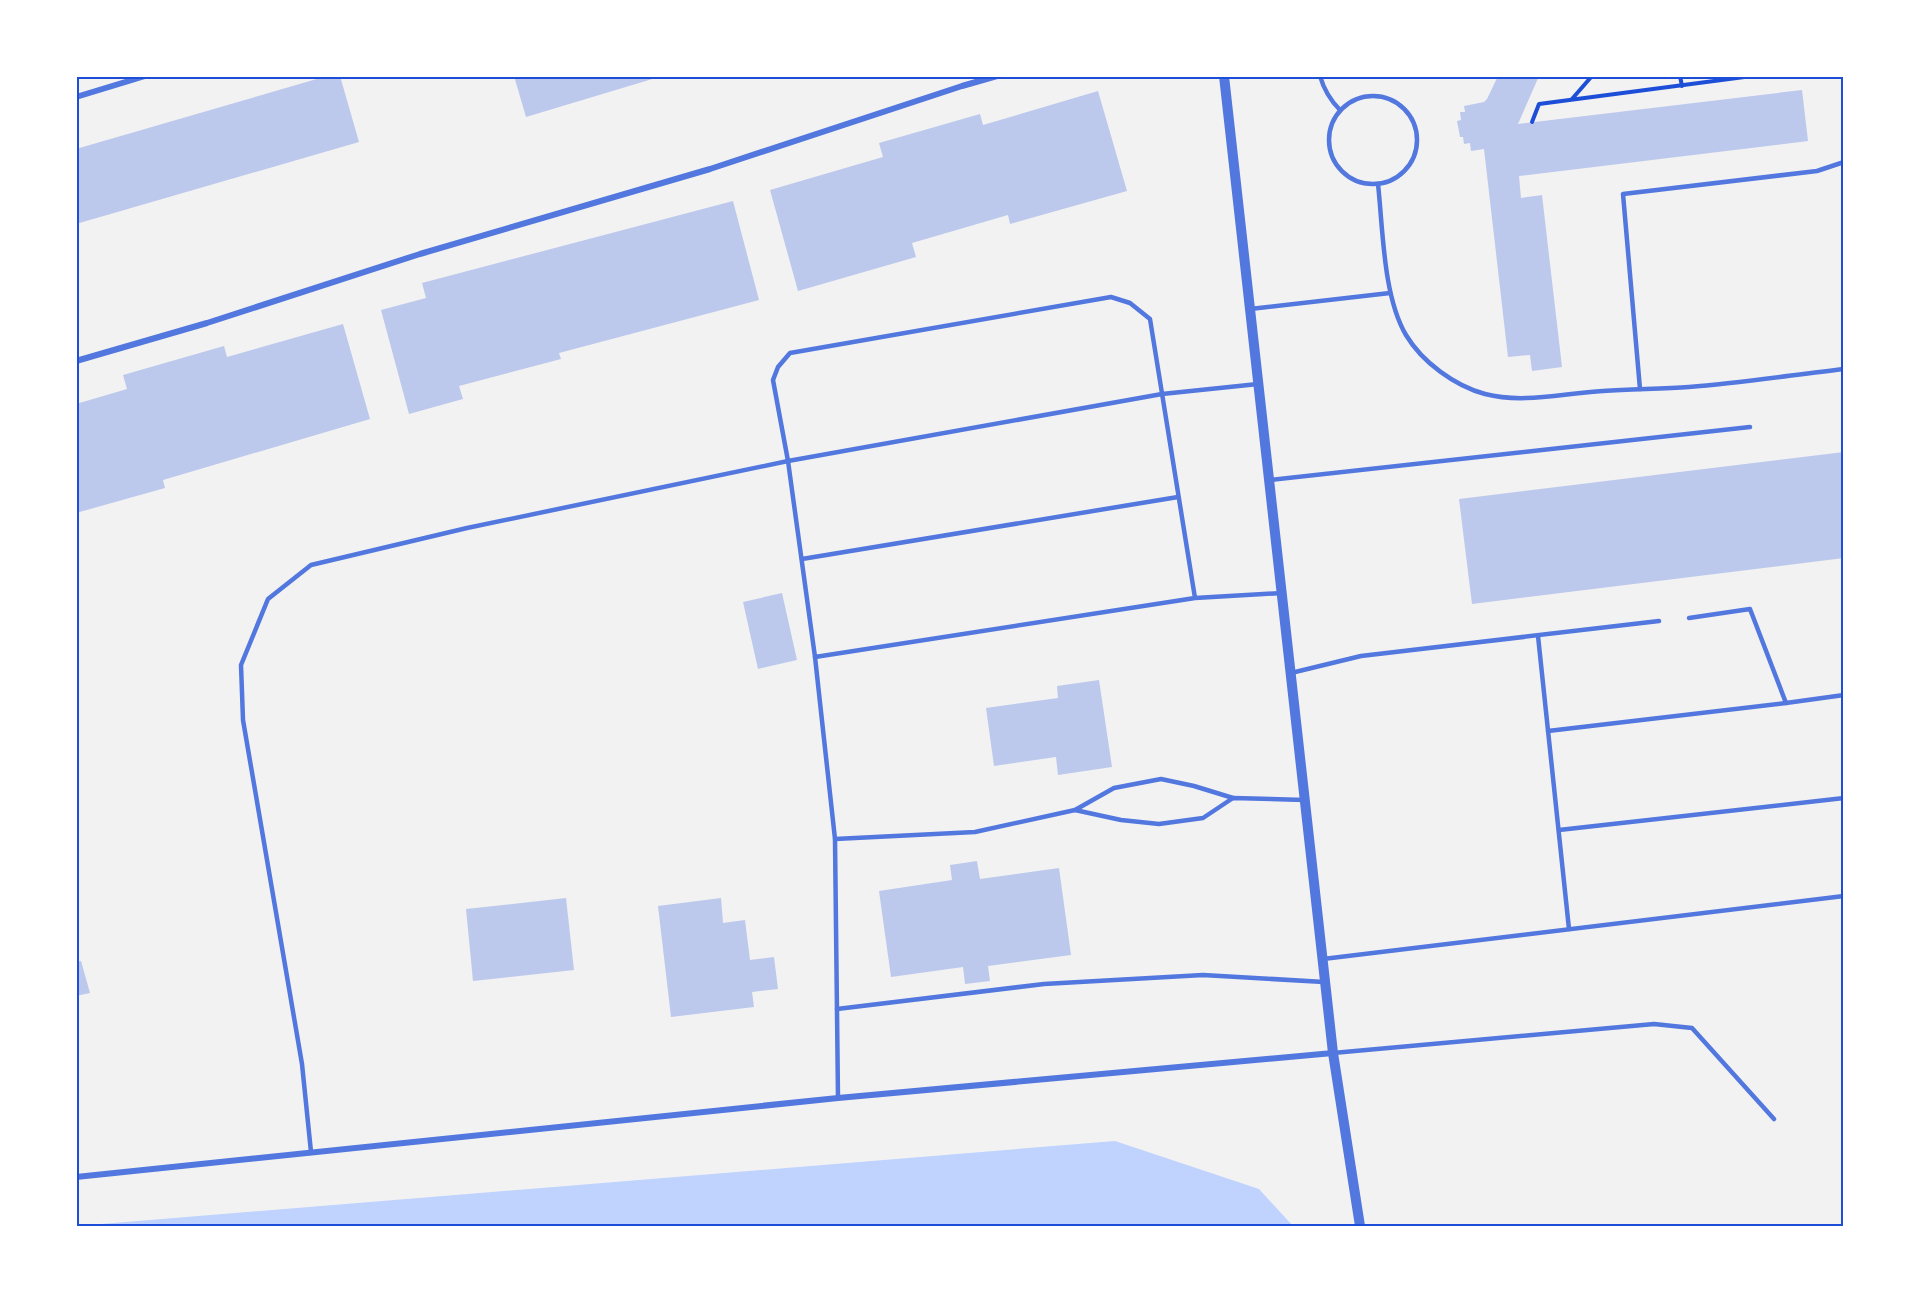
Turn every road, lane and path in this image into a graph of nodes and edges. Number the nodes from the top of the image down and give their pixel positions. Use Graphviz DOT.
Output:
graph roads {
  1 [pos="145,76"];
  2 [pos="997,76"];
  3 [pos="1224,76"];
  4 [pos="1320,76"];
  5 [pos="1592,76"];
  6 [pos="1608,76"];
  7 [pos="1625,76"];
  8 [pos="1680,76"];
  9 [pos="1752,76"];
  10 [pos="1682,86"];
  11 [pos="76,97"];
  12 [pos="1571,100"];
  13 [pos="1340,110"];
  14 [pos="1532,123"];
  15 [pos="1844,162"];
  16 [pos="1378,183"];
  17 [pos="1390,292"];
  18 [pos="1250,309"];
  19 [pos="76,361"];
  20 [pos="1844,369"];
  21 [pos="1258,384"];
  22 [pos="1640,389"];
  23 [pos="1162,394"];
  24 [pos="1750,427"];
  25 [pos="788,461"];
  26 [pos="1269,480"];
  27 [pos="1179,497"];
  28 [pos="802,559"];
  29 [pos="1282,593"];
  30 [pos="1195,597"];
  31 [pos="1689,618"];
  32 [pos="1659,621"];
  33 [pos="1538,636"];
  34 [pos="815,657"];
  35 [pos="1291,673"];
  36 [pos="1844,695"];
  37 [pos="1786,703"];
  38 [pos="1548,731"];
  39 [pos="1233,798"];
  40 [pos="1844,798"];
  41 [pos="1305,800"];
  42 [pos="1075,810"];
  43 [pos="1559,830"];
  44 [pos="835,839"];
  45 [pos="1844,896"];
  46 [pos="1569,929"];
  47 [pos="1323,959"];
  48 [pos="1326,982"];
  49 [pos="837,1009"];
  50 [pos="1333,1053"];
  51 [pos="837,1098"];
  52 [pos="1774,1119"];
  53 [pos="311,1152"];
  54 [pos="76,1177"];
  55 [pos="1360,1227"];
  1 -- 11 [label="street"];
  2 -- 19 [label="street"];
  3 -- 18 [label="street"];
  4 -- 13 [label="lane"];
  5 -- 12 [label="path"];
  6 -- 7 [label="path"];
  8 -- 10 [label="path"];
  9 -- 10 [label="path"];
  10 -- 12 [label="path"];
  12 -- 14 [label="path"];
  13 -- 16 [label="lane"];
  13 -- 16 [label="lane"];
  15 -- 22 [label="lane"];
  16 -- 17 [label="lane"];
  17 -- 18 [label="lane"];
  17 -- 22 [label="lane"];
  18 -- 21 [label="street"];
  20 -- 22 [label="lane"];
  21 -- 23 [label="lane"];
  21 -- 26 [label="street"];
  23 -- 25 [label="lane"];
  23 -- 25 [label="lane"];
  23 -- 27 [label="lane"];
  24 -- 26 [label="lane"];
  25 -- 28 [label="lane"];
  25 -- 53 [label="lane"];
  26 -- 29 [label="street"];
  27 -- 28 [label="lane"];
  27 -- 30 [label="lane"];
  28 -- 34 [label="lane"];
  29 -- 30 [label="lane"];
  29 -- 35 [label="street"];
  30 -- 34 [label="lane"];
  31 -- 37 [label="lane"];
  32 -- 33 [label="lane"];
  33 -- 35 [label="lane"];
  33 -- 38 [label="lane"];
  34 -- 44 [label="lane"];
  35 -- 41 [label="street"];
  36 -- 37 [label="lane"];
  37 -- 38 [label="lane"];
  38 -- 43 [label="lane"];
  39 -- 41 [label="lane"];
  39 -- 42 [label="lane"];
  39 -- 42 [label="lane"];
  40 -- 43 [label="lane"];
  41 -- 47 [label="street"];
  42 -- 44 [label="lane"];
  43 -- 46 [label="lane"];
  44 -- 49 [label="lane"];
  45 -- 46 [label="lane"];
  46 -- 47 [label="lane"];
  47 -- 48 [label="street"];
  48 -- 49 [label="lane"];
  48 -- 50 [label="street"];
  49 -- 51 [label="lane"];
  50 -- 51 [label="street"];
  50 -- 52 [label="lane"];
  50 -- 55 [label="street"];
  51 -- 53 [label="street"];
  53 -- 54 [label="street"];
}
